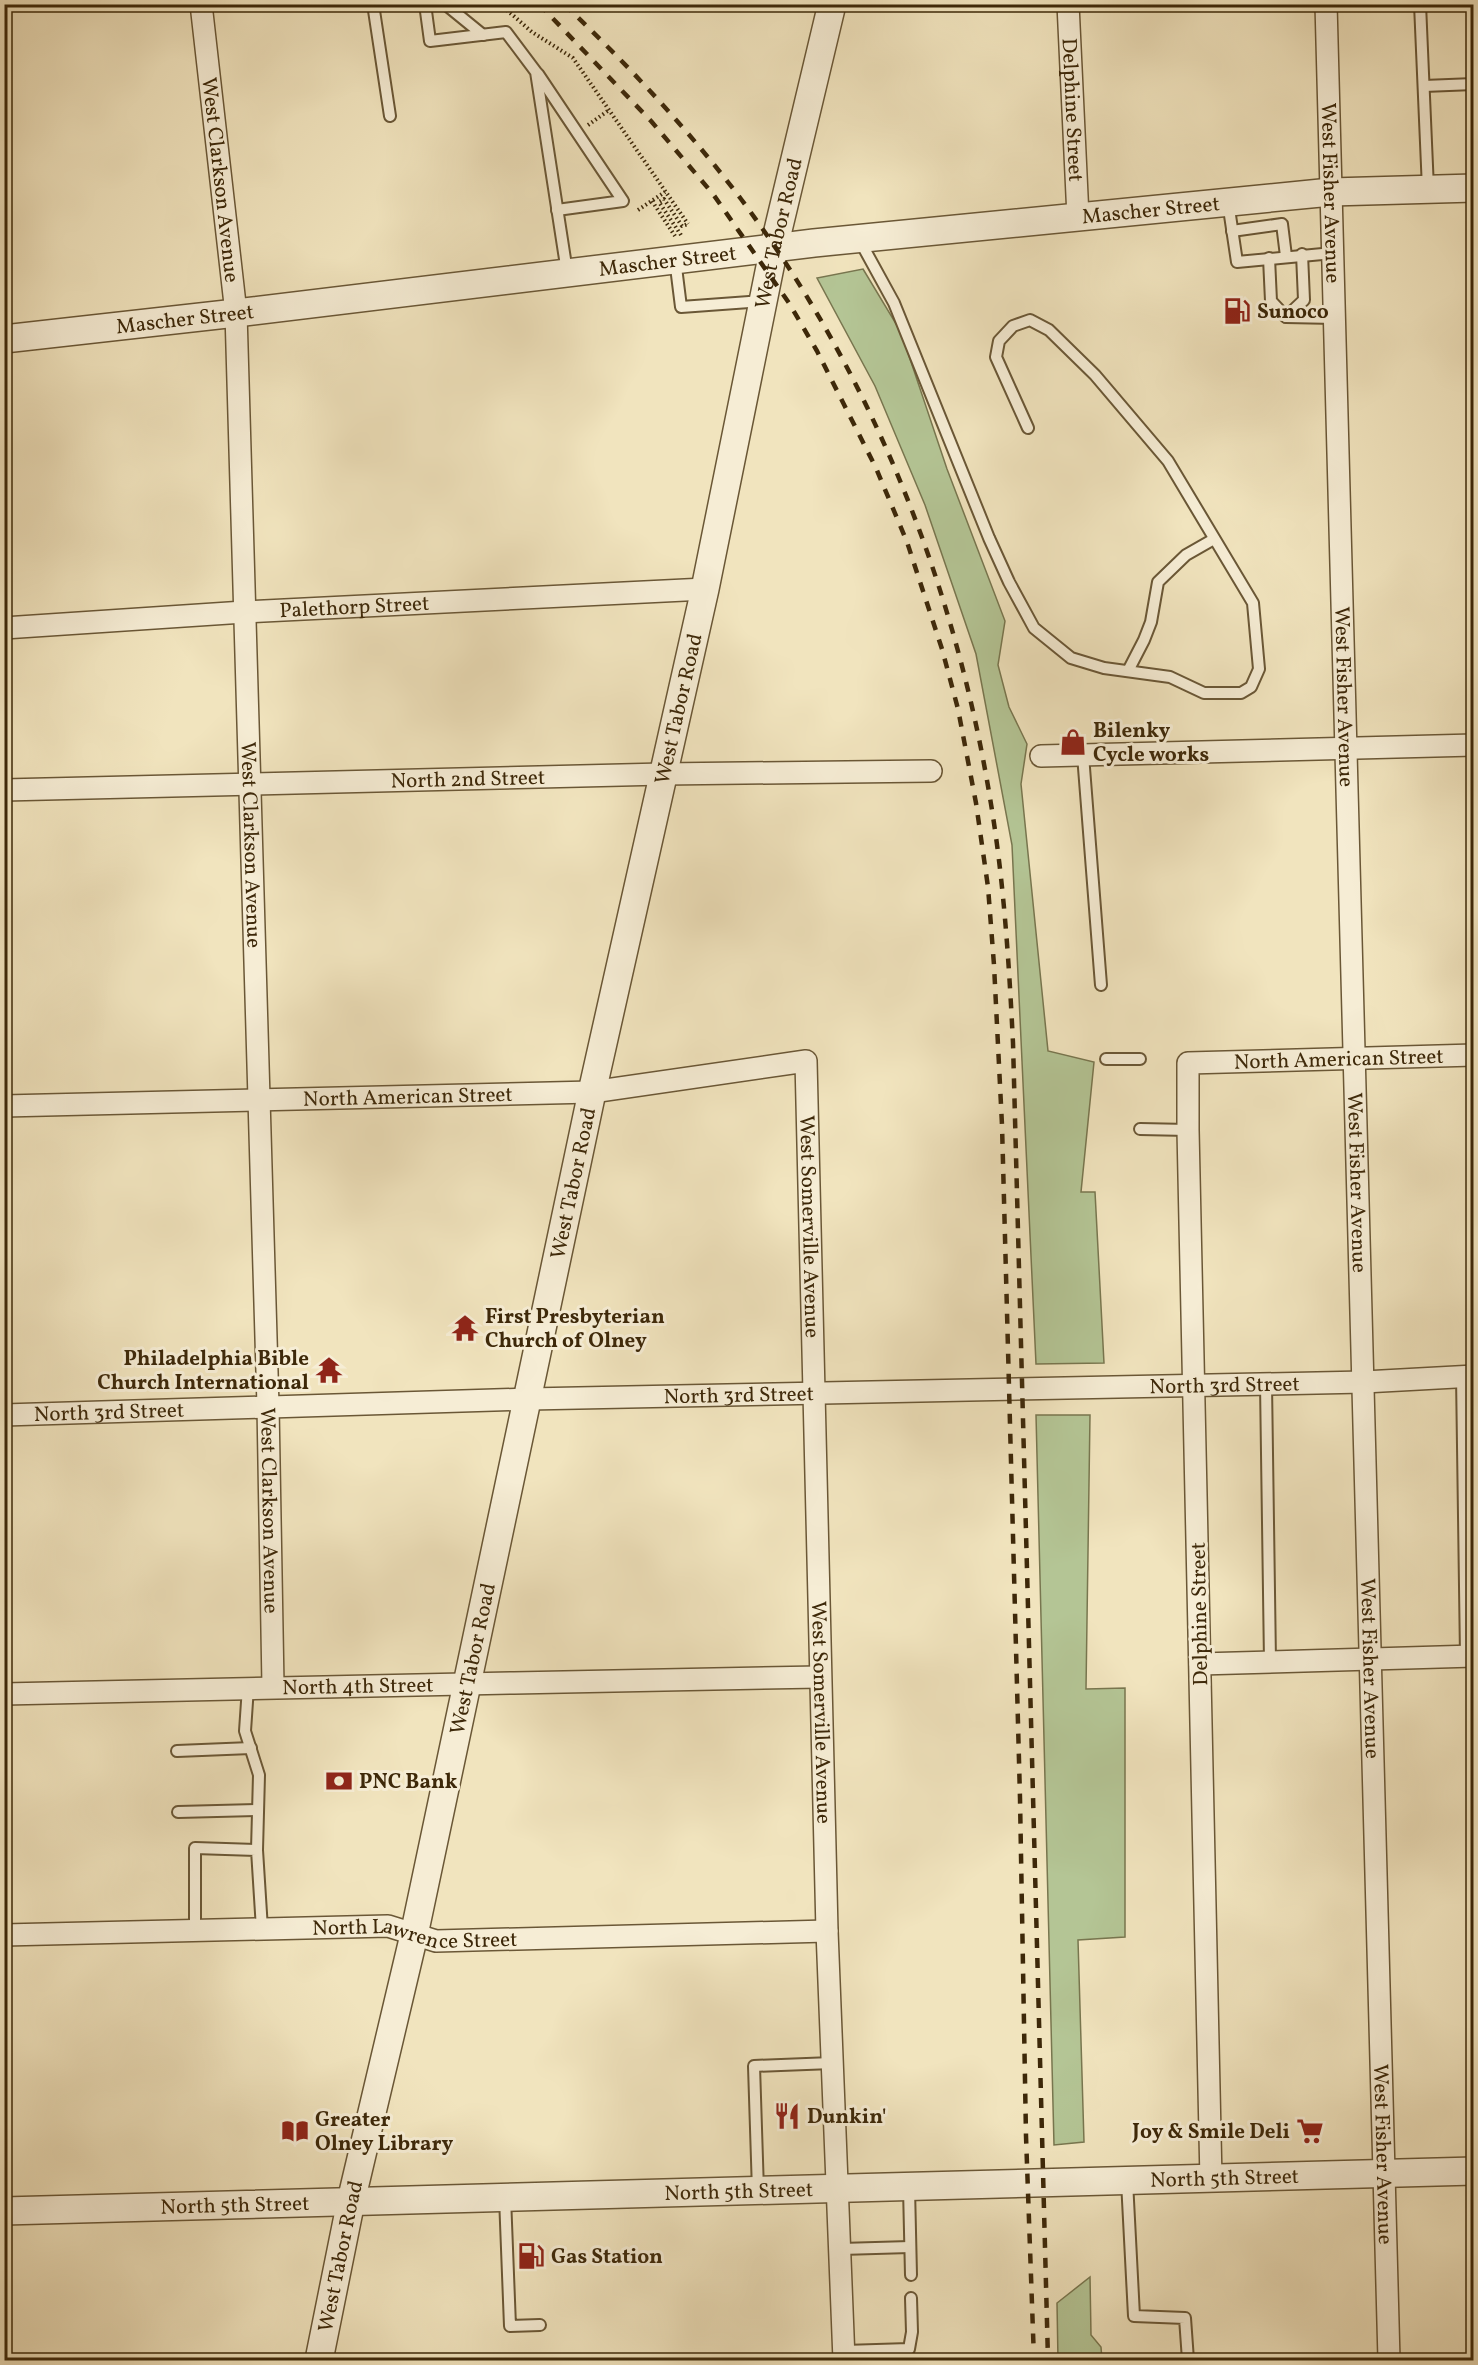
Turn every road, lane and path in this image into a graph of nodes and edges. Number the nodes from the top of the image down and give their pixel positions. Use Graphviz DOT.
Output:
graph roads {
  1 [pos="201,4"];
  2 [pos="373,4"];
  3 [pos="424,4"];
  4 [pos="445,4"];
  5 [pos="500,4"];
  6 [pos="832,4"];
  7 [pos="1068,4"];
  8 [pos="1326,4"];
  9 [pos="1420,4"];
  10 [pos="483,35"];
  11 [pos="536,72"];
  12 [pos="1473,84"];
  13 [pos="1424,86"];
  14 [pos="609,110"];
  15 [pos="390,116"];
  16 [pos="578,132"];
  17 [pos="1473,188"];
  18 [pos="1428,189"];
  19 [pos="665,192"];
  20 [pos="1331,192"];
  21 [pos="652,201"];
  22 [pos="1228,202"];
  23 [pos="557,210"];
  24 [pos="639,210"];
  25 [pos="1281,210"];
  26 [pos="1078,217"];
  27 [pos="1232,231"];
  28 [pos="858,238"];
  29 [pos="677,243"];
  30 [pos="774,247"];
  31 [pos="1333,253"];
  32 [pos="1302,254"];
  33 [pos="1286,256"];
  34 [pos="1269,258"];
  35 [pos="567,272"];
  36 [pos="763,301"];
  37 [pos="236,313"];
  38 [pos="1286,318"];
  39 [pos="1335,318"];
  40 [pos="4,339"];
  41 [pos="1028,428"];
  42 [pos="1214,539"];
  43 [pos="705,589"];
  44 [pos="244,612"];
  45 [pos="4,628"];
  46 [pos="1128,670"];
  47 [pos="1473,745"];
  48 [pos="1347,749"];
  49 [pos="1083,755"];
  50 [pos="1041,756"];
  51 [pos="930,771"];
  52 [pos="663,774"];
  53 [pos="250,783"];
  54 [pos="4,790"];
  55 [pos="1101,986"];
  56 [pos="1473,1055"];
  57 [pos="1106,1059"];
  58 [pos="1140,1059"];
  59 [pos="1355,1060"];
  60 [pos="1202,1063"];
  61 [pos="806,1064"];
  62 [pos="592,1092"];
  63 [pos="258,1100"];
  64 [pos="4,1106"];
  65 [pos="1140,1129"];
  66 [pos="1188,1130"];
  67 [pos="1468,1376"];
  68 [pos="1364,1382"];
  69 [pos="1266,1384"];
  70 [pos="1193,1386"];
  71 [pos="814,1394"];
  72 [pos="529,1399"];
  73 [pos="268,1406"];
  74 [pos="4,1415"];
  75 [pos="1470,1656"];
  76 [pos="1371,1659"];
  77 [pos="1270,1661"];
  78 [pos="1200,1664"];
  79 [pos="820,1677"];
  80 [pos="466,1685"];
  81 [pos="273,1686"];
  82 [pos="248,1687"];
  83 [pos="4,1694"];
  84 [pos="251,1748"];
  85 [pos="177,1751"];
  86 [pos="258,1810"];
  87 [pos="178,1812"];
  88 [pos="257,1850"];
  89 [pos="262,1929"];
  90 [pos="195,1930"];
  91 [pos="828,1931"];
  92 [pos="4,1935"];
  93 [pos="414,1935"];
  94 [pos="832,2063"];
  95 [pos="1473,2171"];
  96 [pos="1384,2175"];
  97 [pos="1211,2180"];
  98 [pos="1127,2181"];
  99 [pos="909,2186"];
  100 [pos="837,2189"];
  101 [pos="758,2191"];
  102 [pos="505,2196"];
  103 [pos="351,2201"];
  104 [pos="4,2211"];
  105 [pos="910,2247"];
  106 [pos="841,2249"];
  107 [pos="911,2275"];
  108 [pos="911,2298"];
  109 [pos="540,2325"];
  110 [pos="844,2356"];
  111 [pos="319,2361"];
  112 [pos="1188,2361"];
  113 [pos="1389,2361"];
  1 -- 37 [label="street, West Clarkson Avenue"];
  2 -- 15 [label="lane"];
  3 -- 10 [label="lane"];
  4 -- 10 [label="lane"];
  5 -- 14 [label="path"];
  6 -- 30 [label="street, West Tabor Road"];
  7 -- 26 [label="street, Delphine Street"];
  8 -- 20 [label="street, West Fisher Avenue"];
  9 -- 13 [label="lane"];
  10 -- 11 [label="lane"];
  11 -- 16 [label="lane"];
  11 -- 23 [label="lane"];
  12 -- 13 [label="lane"];
  13 -- 18 [label="lane"];
  14 -- 16 [label="path"];
  14 -- 19 [label="path"];
  16 -- 23 [label="lane"];
  17 -- 18 [label="street, Mascher Street"];
  18 -- 20 [label="street, Mascher Street"];
  19 -- 21 [label="path"];
  19 -- 29 [label="path"];
  20 -- 25 [label="street, Mascher Street"];
  20 -- 31 [label="street, West Fisher Avenue"];
  21 -- 24 [label="path"];
  21 -- 29 [label="path"];
  22 -- 25 [label="street, Mascher Street"];
  22 -- 26 [label="street, Mascher Street"];
  22 -- 27 [label="lane"];
  23 -- 35 [label="lane"];
  25 -- 27 [label="lane"];
  25 -- 33 [label="lane"];
  26 -- 28 [label="street, Mascher Street"];
  27 -- 34 [label="lane"];
  28 -- 30 [label="street, Mascher Street"];
  28 -- 46 [label="lane"];
  29 -- 30 [label="street, Mascher Street"];
  29 -- 35 [label="street, Mascher Street"];
  29 -- 36 [label="lane"];
  30 -- 36 [label="street, West Tabor Road"];
  31 -- 32 [label="lane"];
  31 -- 39 [label="street, West Fisher Avenue"];
  32 -- 33 [label="lane"];
  32 -- 38 [label="lane"];
  33 -- 34 [label="lane"];
  34 -- 38 [label="lane"];
  35 -- 37 [label="street, Mascher Street"];
  36 -- 43 [label="street, West Tabor Road"];
  37 -- 40 [label="street, Mascher Street"];
  37 -- 44 [label="street, West Clarkson Avenue"];
  38 -- 39 [label="lane"];
  39 -- 48 [label="street, West Fisher Avenue"];
  41 -- 42 [label="lane"];
  42 -- 46 [label="lane"];
  42 -- 46 [label="lane"];
  43 -- 44 [label="street, Palethorp Street"];
  43 -- 52 [label="street, West Tabor Road"];
  44 -- 45 [label="street, Palethorp Street"];
  44 -- 53 [label="street, West Clarkson Avenue"];
  47 -- 48 [label="street"];
  48 -- 49 [label="street"];
  48 -- 59 [label="street, West Fisher Avenue"];
  49 -- 50 [label="street"];
  49 -- 55 [label="lane"];
  51 -- 52 [label="street, North 2nd Street"];
  52 -- 53 [label="street, North 2nd Street"];
  52 -- 62 [label="street, West Tabor Road"];
  53 -- 54 [label="street, North 2nd Street"];
  53 -- 63 [label="street, West Clarkson Avenue"];
  56 -- 59 [label="street, North American Street"];
  57 -- 58 [label="lane"];
  59 -- 60 [label="street, North American Street"];
  59 -- 68 [label="street, West Fisher Avenue"];
  60 -- 66 [label="street, Delphine Street"];
  61 -- 62 [label="street, North American Street"];
  61 -- 71 [label="street, West Somerville Avenue"];
  62 -- 63 [label="street, North American Street"];
  62 -- 72 [label="street, West Tabor Road"];
  63 -- 64 [label="street, North American Street"];
  63 -- 73 [label="street, West Clarkson Avenue"];
  65 -- 66 [label="lane"];
  66 -- 70 [label="street, Delphine Street"];
  67 -- 68 [label="street, North 3rd Street"];
  67 -- 75 [label="lane"];
  68 -- 69 [label="street, North 3rd Street"];
  68 -- 76 [label="street, West Fisher Avenue"];
  69 -- 70 [label="street, North 3rd Street"];
  69 -- 77 [label="lane"];
  70 -- 71 [label="street, North 3rd Street"];
  70 -- 78 [label="street, Delphine Street"];
  71 -- 72 [label="street, North 3rd Street"];
  71 -- 79 [label="street, West Somerville Avenue"];
  72 -- 73 [label="street, North 3rd Street"];
  72 -- 80 [label="street, West Tabor Road"];
  73 -- 74 [label="street, North 3rd Street"];
  73 -- 81 [label="street, West Clarkson Avenue"];
  75 -- 76 [label="street"];
  76 -- 77 [label="street"];
  76 -- 96 [label="street, West Fisher Avenue"];
  77 -- 78 [label="street"];
  78 -- 97 [label="street, Delphine Street"];
  79 -- 80 [label="street, North 4th Street"];
  79 -- 91 [label="street, West Somerville Avenue"];
  80 -- 81 [label="street, North 4th Street"];
  80 -- 93 [label="street, West Tabor Road"];
  81 -- 82 [label="street, North 4th Street"];
  82 -- 83 [label="street, North 4th Street"];
  82 -- 84 [label="lane"];
  84 -- 85 [label="lane"];
  84 -- 86 [label="lane"];
  86 -- 87 [label="lane"];
  86 -- 88 [label="lane"];
  88 -- 89 [label="lane"];
  88 -- 90 [label="lane"];
  89 -- 90 [label="street, North Lawrence Street"];
  89 -- 93 [label="street, North Lawrence Street"];
  90 -- 92 [label="street, North Lawrence Street"];
  91 -- 93 [label="street, North Lawrence Street"];
  91 -- 94 [label="street, West Somerville Avenue"];
  93 -- 103 [label="street, West Tabor Road"];
  94 -- 100 [label="street, West Somerville Avenue"];
  94 -- 101 [label="lane"];
  95 -- 96 [label="street, North 5th Street"];
  96 -- 97 [label="street, North 5th Street"];
  96 -- 113 [label="street, West Fisher Avenue"];
  97 -- 98 [label="street, North 5th Street"];
  98 -- 99 [label="street, North 5th Street"];
  98 -- 112 [label="lane"];
  99 -- 100 [label="street, North 5th Street"];
  99 -- 105 [label="lane"];
  100 -- 101 [label="street, North 5th Street"];
  100 -- 106 [label="street, West Somerville Avenue"];
  101 -- 102 [label="street, North 5th Street"];
  102 -- 103 [label="street, North 5th Street"];
  102 -- 109 [label="lane"];
  103 -- 104 [label="street, North 5th Street"];
  103 -- 111 [label="street, West Tabor Road"];
  105 -- 106 [label="lane"];
  105 -- 107 [label="lane"];
  106 -- 110 [label="street, West Somerville Avenue"];
  108 -- 110 [label="lane"];
}
